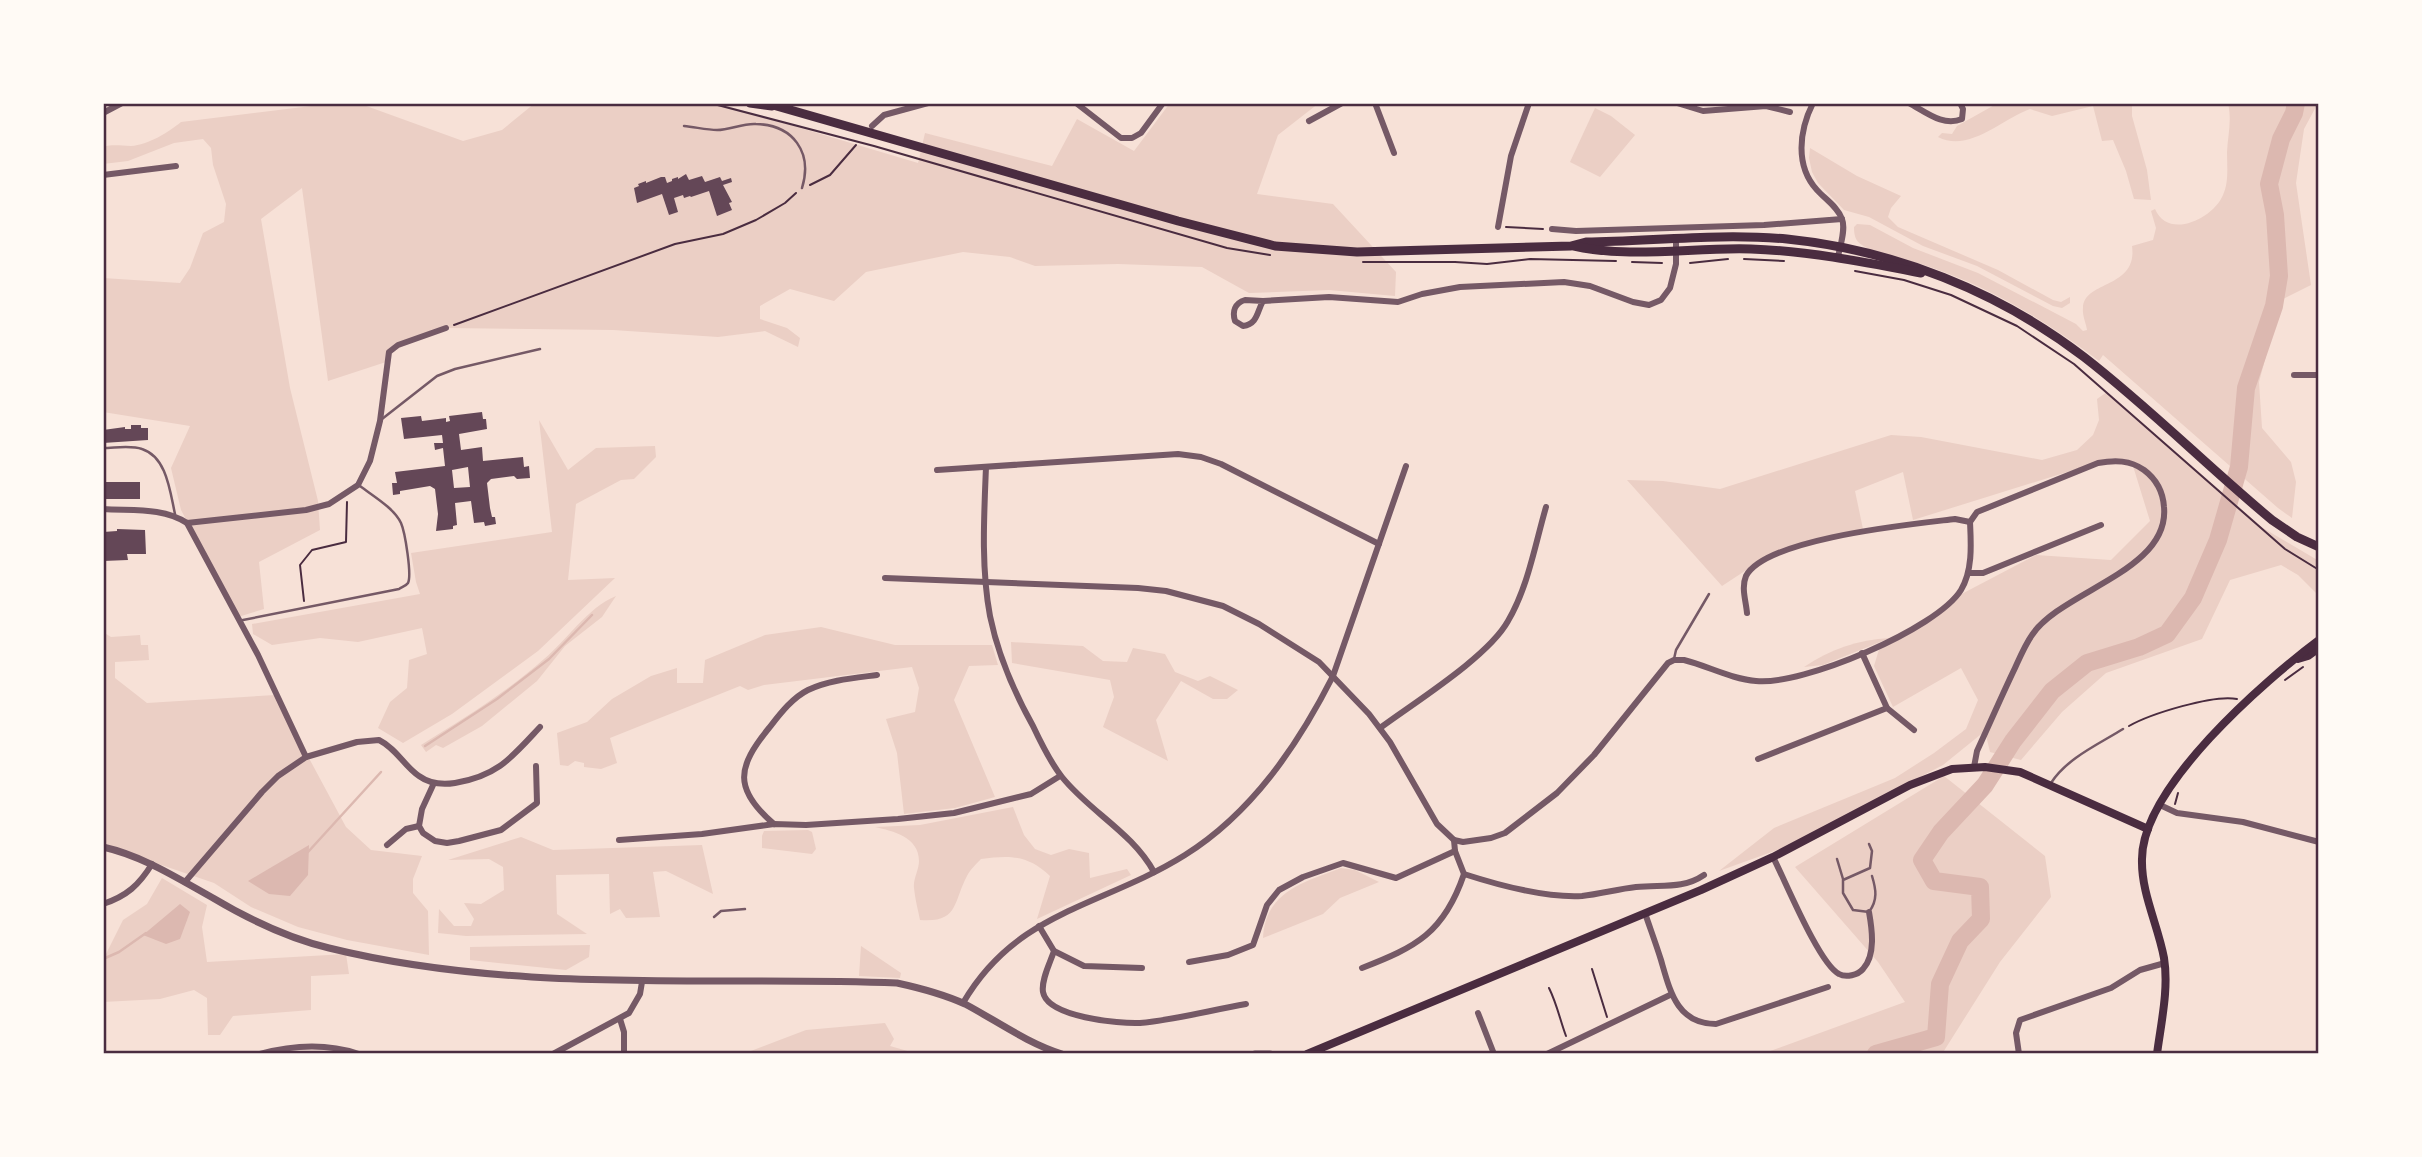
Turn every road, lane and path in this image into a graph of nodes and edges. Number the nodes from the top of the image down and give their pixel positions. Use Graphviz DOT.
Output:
graph roads {
  1 [pos="122,103"];
  2 [pos="710,103"];
  3 [pos="750,103"];
  4 [pos="766,103"];
  5 [pos="928,103"];
  6 [pos="1076,103"];
  7 [pos="1163,103"];
  8 [pos="1342,103"];
  9 [pos="1375,103"];
  10 [pos="1529,103"];
  11 [pos="1677,103"];
  12 [pos="1813,103"];
  13 [pos="1909,103"];
  14 [pos="1960,103"];
  15 [pos="777,107"];
  16 [pos="1790,112"];
  17 [pos="103,113"];
  18 [pos="1309,121"];
  19 [pos="684,126"];
  20 [pos="872,126"];
  21 [pos="839,136"];
  22 [pos="856,145"];
  23 [pos="1394,153"];
  24 [pos="176,166"];
  25 [pos="103,175"];
  26 [pos="802,188"];
  27 [pos="1842,219"];
  28 [pos="1498,227"];
  29 [pos="1552,229"];
  30 [pos="1676,245"];
  31 [pos="1839,246"];
  32 [pos="1838,257"];
  33 [pos="1441,261"];
  34 [pos="1784,261"];
  35 [pos="1662,263"];
  36 [pos="1690,263"];
  37 [pos="1848,269"];
  38 [pos="1933,275"];
  39 [pos="1263,300"];
  40 [pos="446,328"];
  41 [pos="540,349"];
  42 [pos="2319,374"];
  43 [pos="2294,375"];
  44 [pos="380,421"];
  45 [pos="103,448"];
  46 [pos="1406,466"];
  47 [pos="986,467"];
  48 [pos="937,470"];
  49 [pos="358,485"];
  50 [pos="344,496"];
  51 [pos="1546,508"];
  52 [pos="103,509"];
  53 [pos="175,515"];
  54 [pos="1970,522"];
  55 [pos="187,523"];
  56 [pos="2101,525"];
  57 [pos="1379,544"];
  58 [pos="2319,547"];
  59 [pos="2319,570"];
  60 [pos="1968,573"];
  61 [pos="885,578"];
  62 [pos="986,584"];
  63 [pos="1709,594"];
  64 [pos="305,609"];
  65 [pos="1747,613"];
  66 [pos="239,621"];
  67 [pos="2319,640"];
  68 [pos="2319,648"];
  69 [pos="1861,653"];
  70 [pos="2298,659"];
  71 [pos="1674,660"];
  72 [pos="2308,664"];
  73 [pos="877,675"];
  74 [pos="1333,676"];
  75 [pos="2278,685"];
  76 [pos="2244,703"];
  77 [pos="1887,708"];
  78 [pos="540,727"];
  79 [pos="1380,728"];
  80 [pos="2123,729"];
  81 [pos="1914,730"];
  82 [pos="306,757"];
  83 [pos="1758,759"];
  84 [pos="536,766"];
  85 [pos="1974,767"];
  86 [pos="1060,776"];
  87 [pos="433,783"];
  88 [pos="2050,785"];
  89 [pos="2179,791"];
  90 [pos="2160,805"];
  91 [pos="2171,811"];
  92 [pos="774,824"];
  93 [pos="419,826"];
  94 [pos="2148,829"];
  95 [pos="620,840"];
  96 [pos="1454,840"];
  97 [pos="2319,842"];
  98 [pos="1869,844"];
  99 [pos="387,845"];
  100 [pos="103,846"];
  101 [pos="1455,852"];
  102 [pos="1773,857"];
  103 [pos="1837,859"];
  104 [pos="152,863"];
  105 [pos="1154,872"];
  106 [pos="1464,874"];
  107 [pos="1704,875"];
  108 [pos="1872,876"];
  109 [pos="1843,880"];
  110 [pos="185,882"];
  111 [pos="103,904"];
  112 [pos="745,909"];
  113 [pos="1645,912"];
  114 [pos="1869,912"];
  115 [pos="713,917"];
  116 [pos="1040,926"];
  117 [pos="1054,951"];
  118 [pos="1189,962"];
  119 [pos="2165,963"];
  120 [pos="1142,968"];
  121 [pos="1363,968"];
  122 [pos="1592,969"];
  123 [pos="642,982"];
  124 [pos="1828,987"];
  125 [pos="1549,988"];
  126 [pos="1670,995"];
  127 [pos="963,1003"];
  128 [pos="1246,1004"];
  129 [pos="1478,1013"];
  130 [pos="620,1019"];
  131 [pos="1609,1024"];
  132 [pos="1570,1043"];
  133 [pos="260,1054"];
  134 [pos="359,1054"];
  135 [pos="553,1054"];
  136 [pos="624,1054"];
  137 [pos="1062,1054"];
  138 [pos="1255,1054"];
  139 [pos="1270,1054"];
  140 [pos="1307,1054"];
  141 [pos="1494,1054"];
  142 [pos="1547,1054"];
  143 [pos="2019,1054"];
  144 [pos="2157,1054"];
  1 -- 17 [label="street"];
  2 -- 21 [label="path"];
  3 -- 15 [label="main road"];
  4 -- 15 [label="main road"];
  5 -- 20 [label="street"];
  6 -- 7 [label="street"];
  8 -- 18 [label="street"];
  9 -- 23 [label="street"];
  10 -- 28 [label="street"];
  11 -- 16 [label="street"];
  12 -- 27 [label="street"];
  13 -- 14 [label="street"];
  15 -- 30 [label="main road"];
  19 -- 26 [label="lane"];
  22 -- 26 [label="path"];
  24 -- 25 [label="street"];
  26 -- 40 [label="path"];
  27 -- 29 [label="street"];
  27 -- 31 [label="street"];
  28 -- 29 [label="path"];
  30 -- 31 [label="main road"];
  30 -- 32 [label="main road"];
  30 -- 39 [label="street"];
  31 -- 32 [label="street"];
  31 -- 38 [label="main road"];
  32 -- 38 [label="main road"];
  33 -- 35 [label="path"];
  34 -- 36 [label="path"];
  37 -- 59 [label="path"];
  38 -- 58 [label="main road"];
  39 -- 39 [label="street"];
  40 -- 44 [label="street"];
  41 -- 44 [label="lane"];
  42 -- 43 [label="street"];
  44 -- 49 [label="street"];
  45 -- 53 [label="lane"];
  46 -- 57 [label="street"];
  47 -- 48 [label="street"];
  47 -- 57 [label="street"];
  47 -- 62 [label="street"];
  49 -- 50 [label="street"];
  49 -- 64 [label="lane"];
  50 -- 55 [label="street"];
  50 -- 64 [label="path"];
  51 -- 79 [label="street"];
  52 -- 53 [label="street"];
  53 -- 55 [label="street"];
  54 -- 60 [label="street"];
  54 -- 65 [label="street"];
  54 -- 85 [label="street"];
  55 -- 66 [label="street"];
  56 -- 60 [label="street"];
  57 -- 74 [label="street"];
  60 -- 69 [label="street"];
  61 -- 62 [label="street"];
  62 -- 74 [label="street"];
  62 -- 86 [label="street"];
  63 -- 71 [label="lane"];
  64 -- 66 [label="lane"];
  66 -- 82 [label="street"];
  67 -- 70 [label="main road"];
  68 -- 70 [label="main road"];
  69 -- 71 [label="street"];
  69 -- 77 [label="street"];
  70 -- 76 [label="main road"];
  71 -- 96 [label="street"];
  72 -- 75 [label="path"];
  73 -- 92 [label="street"];
  74 -- 79 [label="street"];
  74 -- 105 [label="street"];
  76 -- 80 [label="path"];
  76 -- 90 [label="main road"];
  77 -- 81 [label="street"];
  77 -- 83 [label="street"];
  78 -- 87 [label="street"];
  79 -- 96 [label="street"];
  80 -- 88 [label="lane"];
  82 -- 87 [label="street"];
  82 -- 110 [label="street"];
  84 -- 93 [label="street"];
  85 -- 88 [label="main road"];
  85 -- 102 [label="main road"];
  86 -- 92 [label="street"];
  86 -- 105 [label="street"];
  87 -- 93 [label="street"];
  88 -- 94 [label="main road"];
  89 -- 91 [label="path"];
  90 -- 91 [label="street"];
  90 -- 94 [label="main road"];
  91 -- 97 [label="street"];
  92 -- 95 [label="street"];
  93 -- 99 [label="street"];
  94 -- 119 [label="main road"];
  96 -- 101 [label="street"];
  98 -- 109 [label="lane"];
  100 -- 104 [label="street"];
  101 -- 106 [label="street"];
  101 -- 118 [label="street"];
  102 -- 113 [label="main road"];
  102 -- 114 [label="street"];
  103 -- 109 [label="lane"];
  104 -- 110 [label="street"];
  104 -- 111 [label="street"];
  105 -- 116 [label="street"];
  106 -- 107 [label="street"];
  106 -- 121 [label="street"];
  108 -- 114 [label="lane"];
  109 -- 114 [label="lane"];
  110 -- 123 [label="street"];
  112 -- 115 [label="lane"];
  113 -- 126 [label="street"];
  113 -- 140 [label="main road"];
  116 -- 117 [label="street"];
  116 -- 127 [label="street"];
  117 -- 120 [label="street"];
  117 -- 128 [label="street"];
  119 -- 143 [label="street"];
  119 -- 144 [label="main road"];
  122 -- 131 [label="path"];
  123 -- 127 [label="street"];
  123 -- 130 [label="street"];
  124 -- 126 [label="street"];
  125 -- 132 [label="path"];
  126 -- 131 [label="street"];
  127 -- 137 [label="street"];
  129 -- 141 [label="street"];
  130 -- 135 [label="street"];
  130 -- 136 [label="street"];
  131 -- 132 [label="street"];
  132 -- 142 [label="street"];
  133 -- 134 [label="street"];
  138 -- 139 [label="street"];
}
